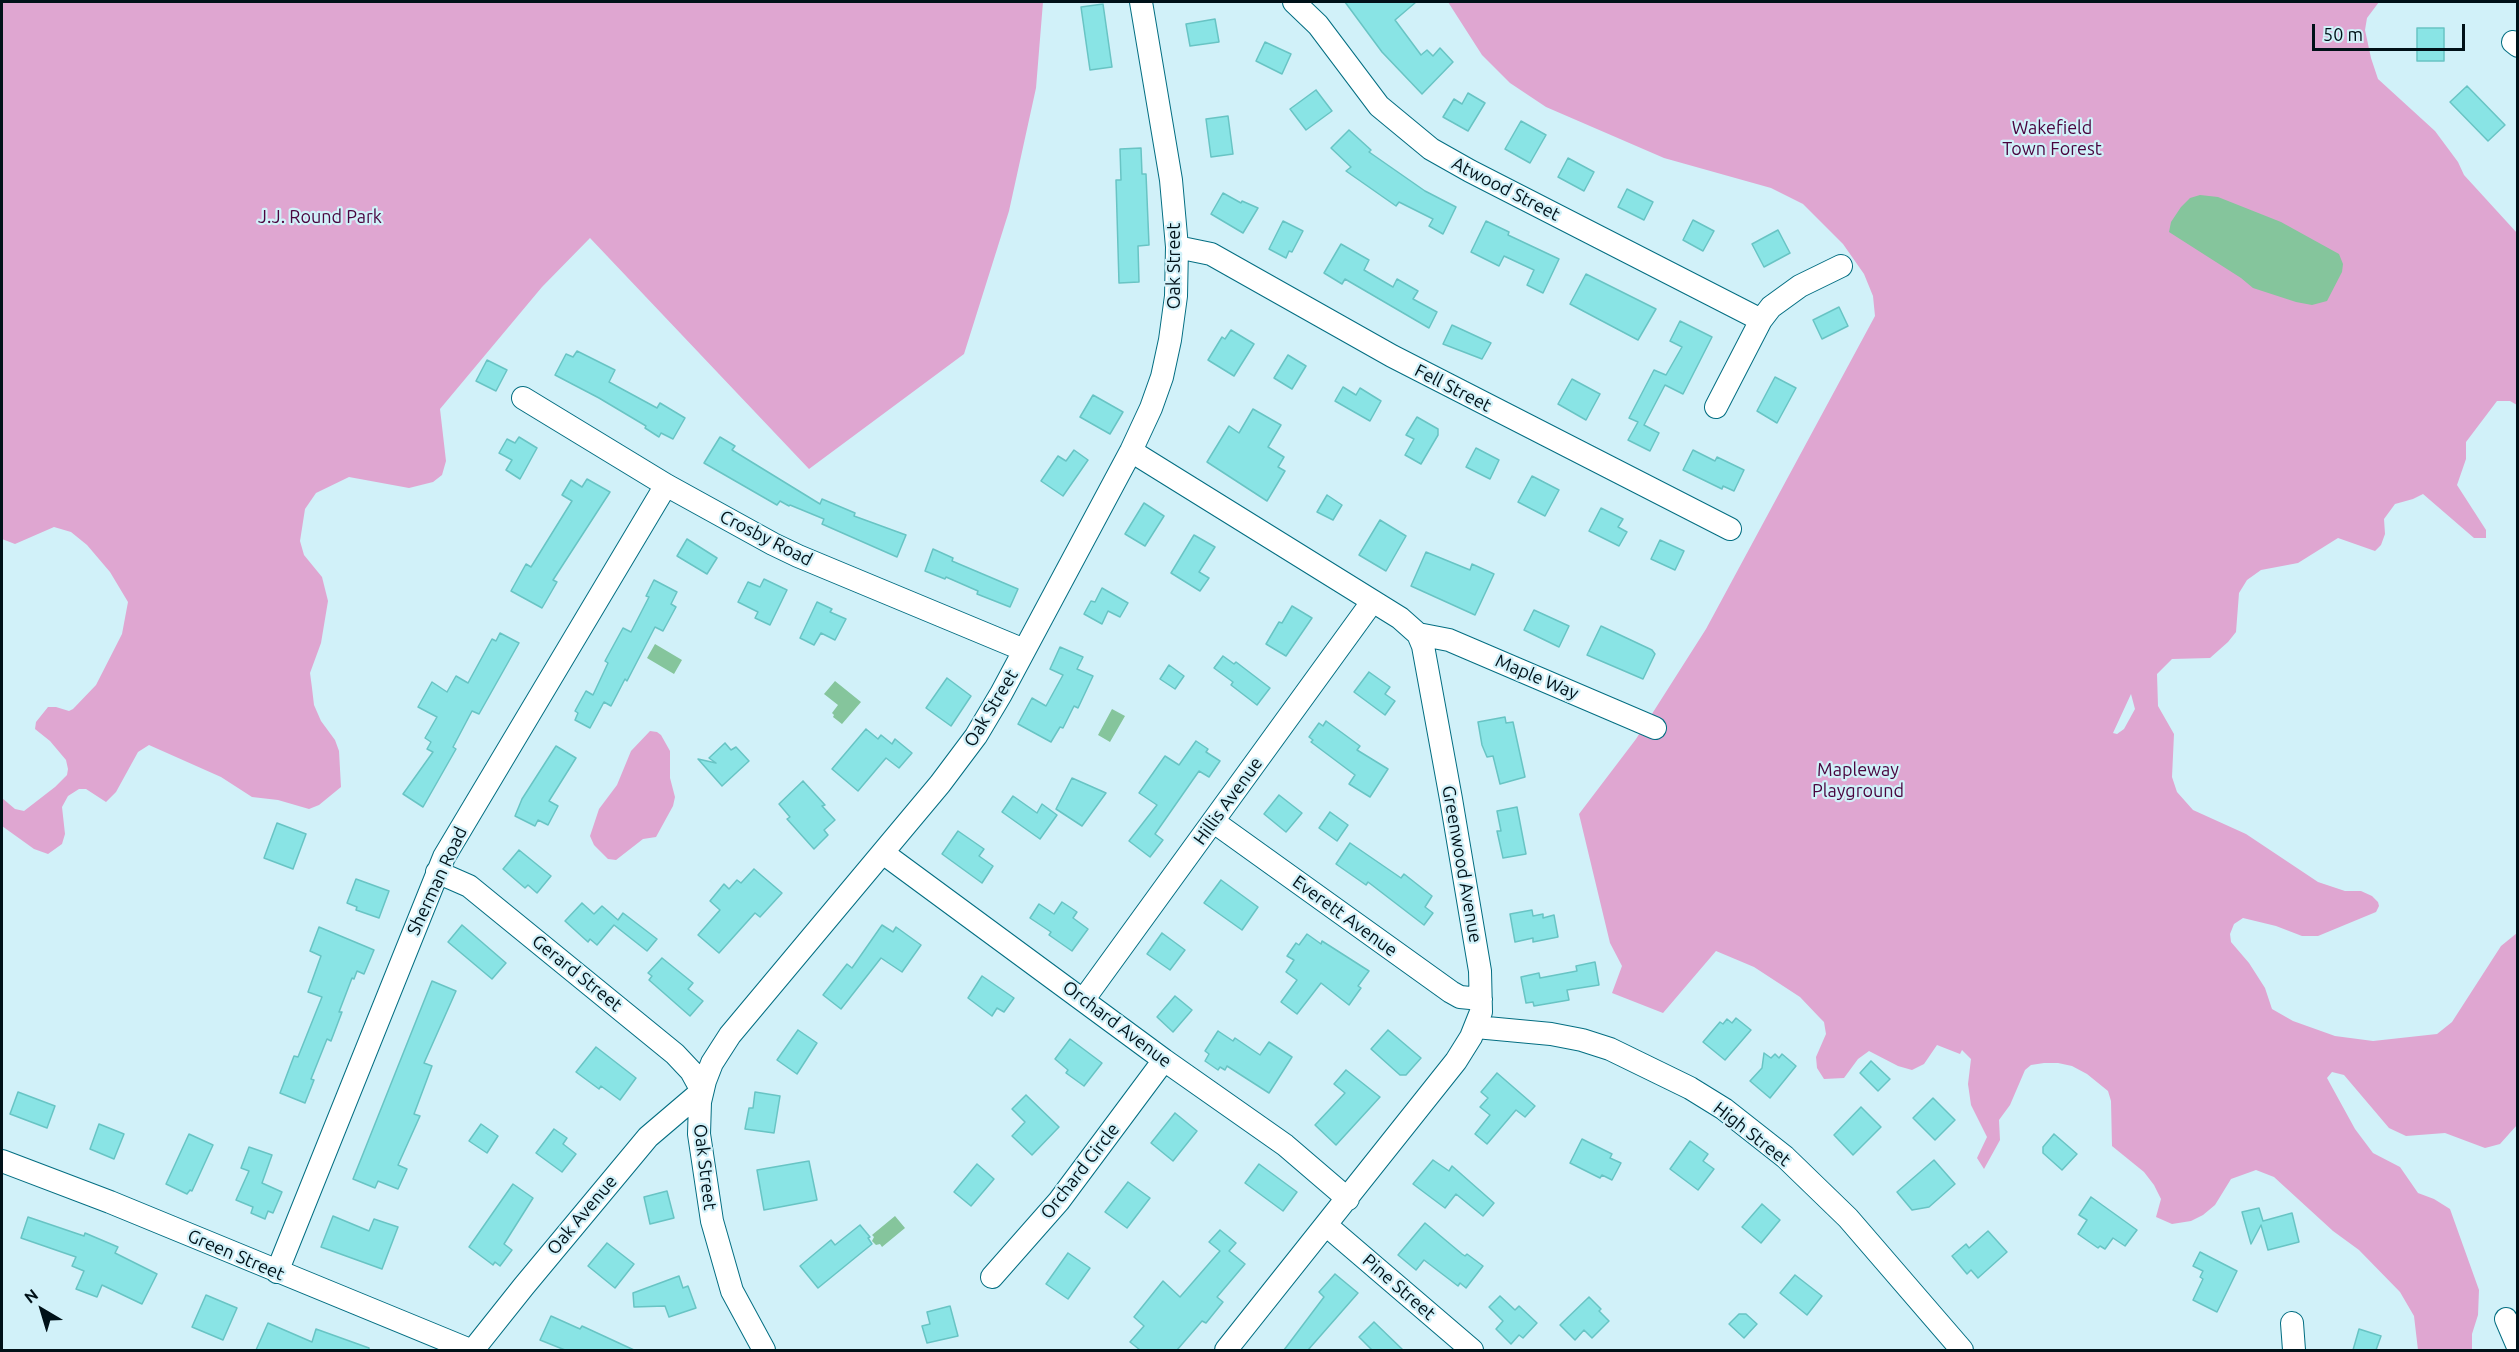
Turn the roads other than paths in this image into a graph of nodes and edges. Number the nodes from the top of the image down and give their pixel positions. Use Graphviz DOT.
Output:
graph roads {
  1 [pos="1141,2"];
  2 [pos="1294,2"];
  3 [pos="1177,247"];
  4 [pos="1841,266"];
  5 [pos="1761,320"];
  6 [pos="523,398"];
  7 [pos="1716,407"];
  8 [pos="1131,451"];
  9 [pos="666,485"];
  10 [pos="1730,530"];
  11 [pos="1372,602"];
  12 [pos="1418,634"];
  13 [pos="1024,650"];
  14 [pos="1655,728"];
  15 [pos="1214,822"];
  16 [pos="883,853"];
  17 [pos="437,872"];
  18 [pos="1084,999"];
  19 [pos="1481,999"];
  20 [pos="1476,1027"];
  21 [pos="1164,1060"];
  22 [pos="702,1090"];
  23 [pos="2,1161"];
  24 [pos="1348,1199"];
  25 [pos="1326,1225"];
  26 [pos="277,1272"];
  27 [pos="992,1277"];
  28 [pos="2506,1319"];
  29 [pos="2292,1323"];
  30 [pos="2517,1347"];
  31 [pos="472,1350"];
  32 [pos="764,1350"];
  33 [pos="1226,1350"];
  34 [pos="1472,1350"];
  35 [pos="1962,1350"];
  36 [pos="2294,1350"];
  1 -- 3 [label="street, Oak Street"];
  2 -- 5 [label="street, Atwood Street"];
  3 -- 8 [label="street, Oak Street"];
  3 -- 10 [label="street, Fell Street"];
  4 -- 5 [label="street"];
  5 -- 7 [label="street"];
  6 -- 9 [label="street, Crosby Road"];
  8 -- 11 [label="street"];
  8 -- 13 [label="street, Oak Street"];
  9 -- 13 [label="street, Crosby Road"];
  9 -- 17 [label="street, Sherman Road"];
  11 -- 12 [label="street"];
  11 -- 15 [label="street, Hillis Avenue"];
  12 -- 14 [label="street, Maple Way"];
  12 -- 19 [label="street, Greenwood Avenue"];
  13 -- 16 [label="street, Oak Street"];
  15 -- 18 [label="street, Hillis Avenue"];
  15 -- 19 [label="street, Everett Avenue"];
  16 -- 18 [label="street, Orchard Avenue"];
  16 -- 22 [label="street, Oak Street"];
  17 -- 22 [label="street, Gerard Street"];
  17 -- 26 [label="street, Sherman Road"];
  18 -- 21 [label="street, Orchard Avenue"];
  19 -- 20 [label="street, Greenwood Avenue"];
  20 -- 24 [label="street, Greenwood Avenue"];
  20 -- 35 [label="street, High Street"];
  21 -- 24 [label="street, Orchard Avenue"];
  21 -- 27 [label="street, Orchard Circle"];
  22 -- 31 [label="street, Oak Avenue"];
  22 -- 32 [label="street, Oak Street"];
  23 -- 26 [label="street, Green Street"];
  24 -- 25 [label="street, Greenwood Avenue"];
  25 -- 33 [label="street, Greenwood Avenue"];
  25 -- 34 [label="street, Pine Street"];
  26 -- 31 [label="street, Green Street"];
  28 -- 30 [label="street"];
  29 -- 36 [label="street"];
}
